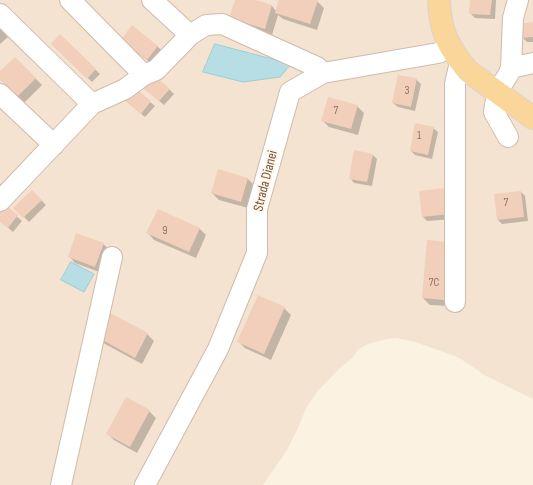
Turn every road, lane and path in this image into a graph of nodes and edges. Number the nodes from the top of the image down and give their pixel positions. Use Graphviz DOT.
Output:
graph roads {
  1 [pos="70,0"];
  2 [pos="152,0"];
  3 [pos="439,0"];
  4 [pos="518,0"];
  5 [pos="0,14"];
  6 [pos="190,36"];
  7 [pos="455,55"];
  8 [pos="533,62"];
  9 [pos="510,68"];
  10 [pos="322,74"];
  11 [pos="144,75"];
  12 [pos="497,92"];
  13 [pos="0,94"];
  14 [pos="92,104"];
  15 [pos="533,118"];
  16 [pos="508,137"];
  17 [pos="54,145"];
  18 [pos="0,201"];
  19 [pos="112,257"];
  20 [pos="455,302"];
  21 [pos="61,485"];
  22 [pos="145,485"];
  1 -- 11 [label="street"];
  2 -- 6 [label="street"];
  3 -- 7 [label="main road"];
  4 -- 9 [label="street"];
  5 -- 14 [label="street"];
  6 -- 10 [label="street"];
  6 -- 11 [label="street"];
  7 -- 10 [label="street, Strada Dianei"];
  7 -- 12 [label="main road"];
  7 -- 20 [label="street"];
  8 -- 9 [label="street"];
  9 -- 12 [label="street"];
  10 -- 22 [label="street, Strada Dianei"];
  11 -- 14 [label="street"];
  12 -- 15 [label="main road"];
  12 -- 16 [label="street"];
  13 -- 17 [label="street"];
  14 -- 17 [label="street"];
  17 -- 18 [label="street"];
  19 -- 21 [label="street"];
}
